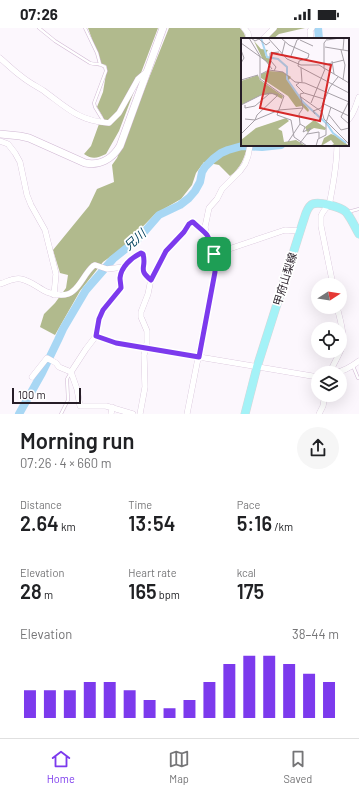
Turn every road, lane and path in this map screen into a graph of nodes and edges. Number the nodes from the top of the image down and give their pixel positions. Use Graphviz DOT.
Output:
graph roads {
  1 [pos="39,28"];
  2 [pos="86,28"];
  3 [pos="163,28"];
  4 [pos="244,28"];
  5 [pos="274,28"];
  6 [pos="312,28"];
  7 [pos="249,38"];
  8 [pos="264,38"];
  9 [pos="311,38"];
  10 [pos="0,58"];
  11 [pos="100,64"];
  12 [pos="146,72"];
  13 [pos="359,97"];
  14 [pos="349,119"];
  15 [pos="104,123"];
  16 [pos="0,134"];
  17 [pos="0,140"];
  18 [pos="250,146"];
  19 [pos="337,146"];
  20 [pos="329,206"];
  21 [pos="359,209"];
  22 [pos="346,213"];
  23 [pos="300,231"];
  24 [pos="206,234"];
  25 [pos="359,234"];
  26 [pos="214,254"];
  27 [pos="124,267"];
  28 [pos="331,278"];
  29 [pos="151,280"];
  30 [pos="0,284"];
  31 [pos="54,295"];
  32 [pos="338,314"];
  33 [pos="96,336"];
  34 [pos="146,348"];
  35 [pos="199,357"];
  36 [pos="359,361"];
  37 [pos="332,366"];
  38 [pos="353,366"];
  39 [pos="257,367"];
  40 [pos="347,369"];
  41 [pos="71,372"];
  42 [pos="311,376"];
  43 [pos="32,377"];
  44 [pos="359,378"];
  45 [pos="324,402"];
  46 [pos="112,407"];
  47 [pos="61,414"];
  48 [pos="111,414"];
  49 [pos="133,414"];
  50 [pos="140,414"];
  51 [pos="187,414"];
  52 [pos="246,414"];
  53 [pos="319,414"];
  1 -- 11 [label="lane"];
  2 -- 11 [label="lane"];
  3 -- 12 [label="street"];
  4 -- 7 [label="street"];
  5 -- 8 [label="street"];
  6 -- 9 [label="street"];
  10 -- 15 [label="street"];
  11 -- 15 [label="lane"];
  12 -- 15 [label="street"];
  12 -- 16 [label="street"];
  13 -- 14 [label="street"];
  17 -- 31 [label="street"];
  18 -- 24 [label="street"];
  19 -- 20 [label="street"];
  20 -- 22 [label="main road, 甲府山梨線"];
  20 -- 23 [label="main road, 甲府山梨線"];
  20 -- 28 [label="street"];
  21 -- 22 [label="lane"];
  22 -- 25 [label="main road"];
  23 -- 26 [label="street"];
  23 -- 39 [label="main road, 甲府山梨線"];
  24 -- 26 [label="street"];
  24 -- 29 [label="street"];
  26 -- 35 [label="street"];
  27 -- 29 [label="street"];
  27 -- 31 [label="street"];
  27 -- 33 [label="lane"];
  29 -- 34 [label="street"];
  30 -- 31 [label="street"];
  32 -- 37 [label="street"];
  33 -- 34 [label="lane"];
  33 -- 41 [label="street"];
  34 -- 35 [label="lane"];
  34 -- 50 [label="street"];
  35 -- 39 [label="street"];
  35 -- 51 [label="street"];
  36 -- 38 [label="street"];
  38 -- 40 [label="street"];
  38 -- 44 [label="lane"];
  39 -- 42 [label="street"];
  39 -- 52 [label="main road, 甲府山梨線"];
  41 -- 43 [label="street"];
  41 -- 46 [label="street"];
  41 -- 47 [label="lane"];
  45 -- 53 [label="street"];
  46 -- 48 [label="street"];
  46 -- 49 [label="street"];
}
